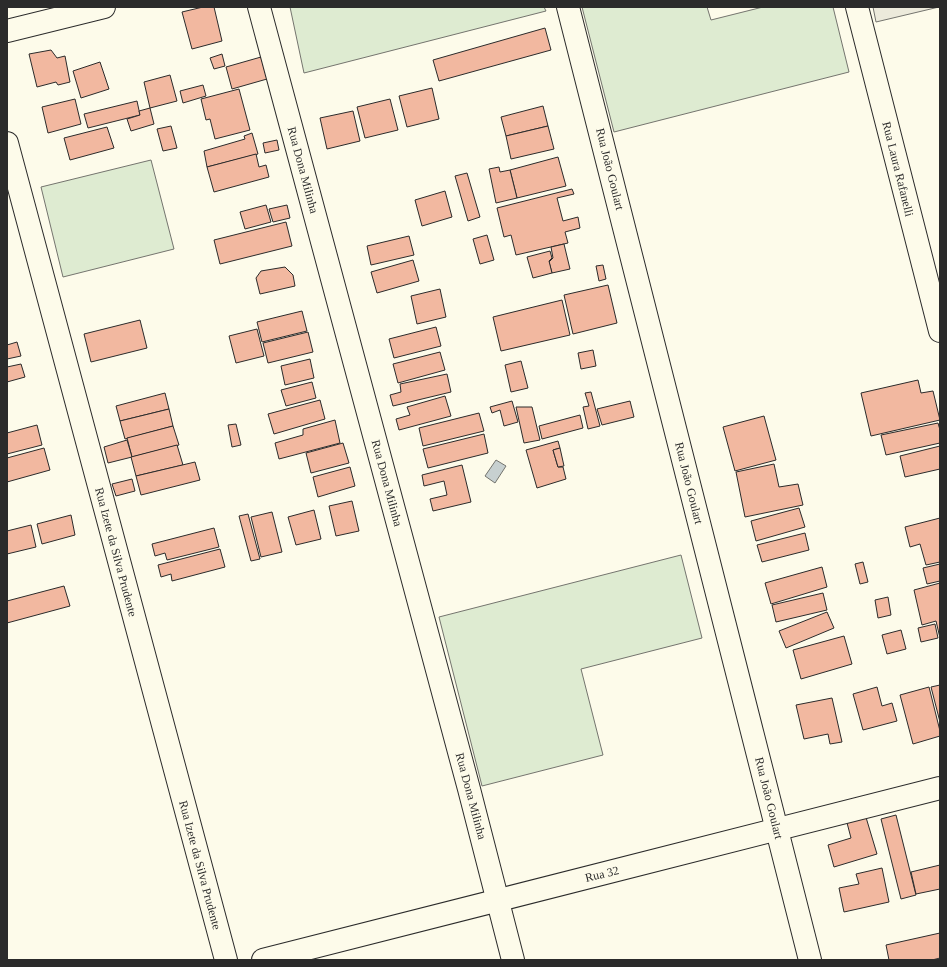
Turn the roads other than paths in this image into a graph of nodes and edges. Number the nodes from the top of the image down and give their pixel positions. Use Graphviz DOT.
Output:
graph roads {
  1 [pos="104,7"];
  2 [pos="258,7"];
  3 [pos="568,7"];
  4 [pos="857,7"];
  5 [pos="7,31"];
  6 [pos="7,143"];
  7 [pos="940,331"];
  8 [pos="940,788"];
  9 [pos="777,830"];
  10 [pos="498,900"];
  11 [pos="226,960"];
  12 [pos="263,960"];
  13 [pos="513,960"];
  14 [pos="810,960"];
  1 -- 5 [label="street"];
  2 -- 10 [label="street, Rua Dona Milinha"];
  3 -- 9 [label="street, Rua João Goulart"];
  4 -- 7 [label="street, Rua Laura Rafanelli"];
  6 -- 11 [label="street, Rua Izete da Silva Prudente"];
  8 -- 9 [label="street, Rua 32"];
  9 -- 10 [label="street, Rua 32"];
  9 -- 14 [label="street, Rua João Goulart"];
  10 -- 12 [label="street, Rua 32"];
  10 -- 13 [label="street, Rua Dona Milinha"];
}
